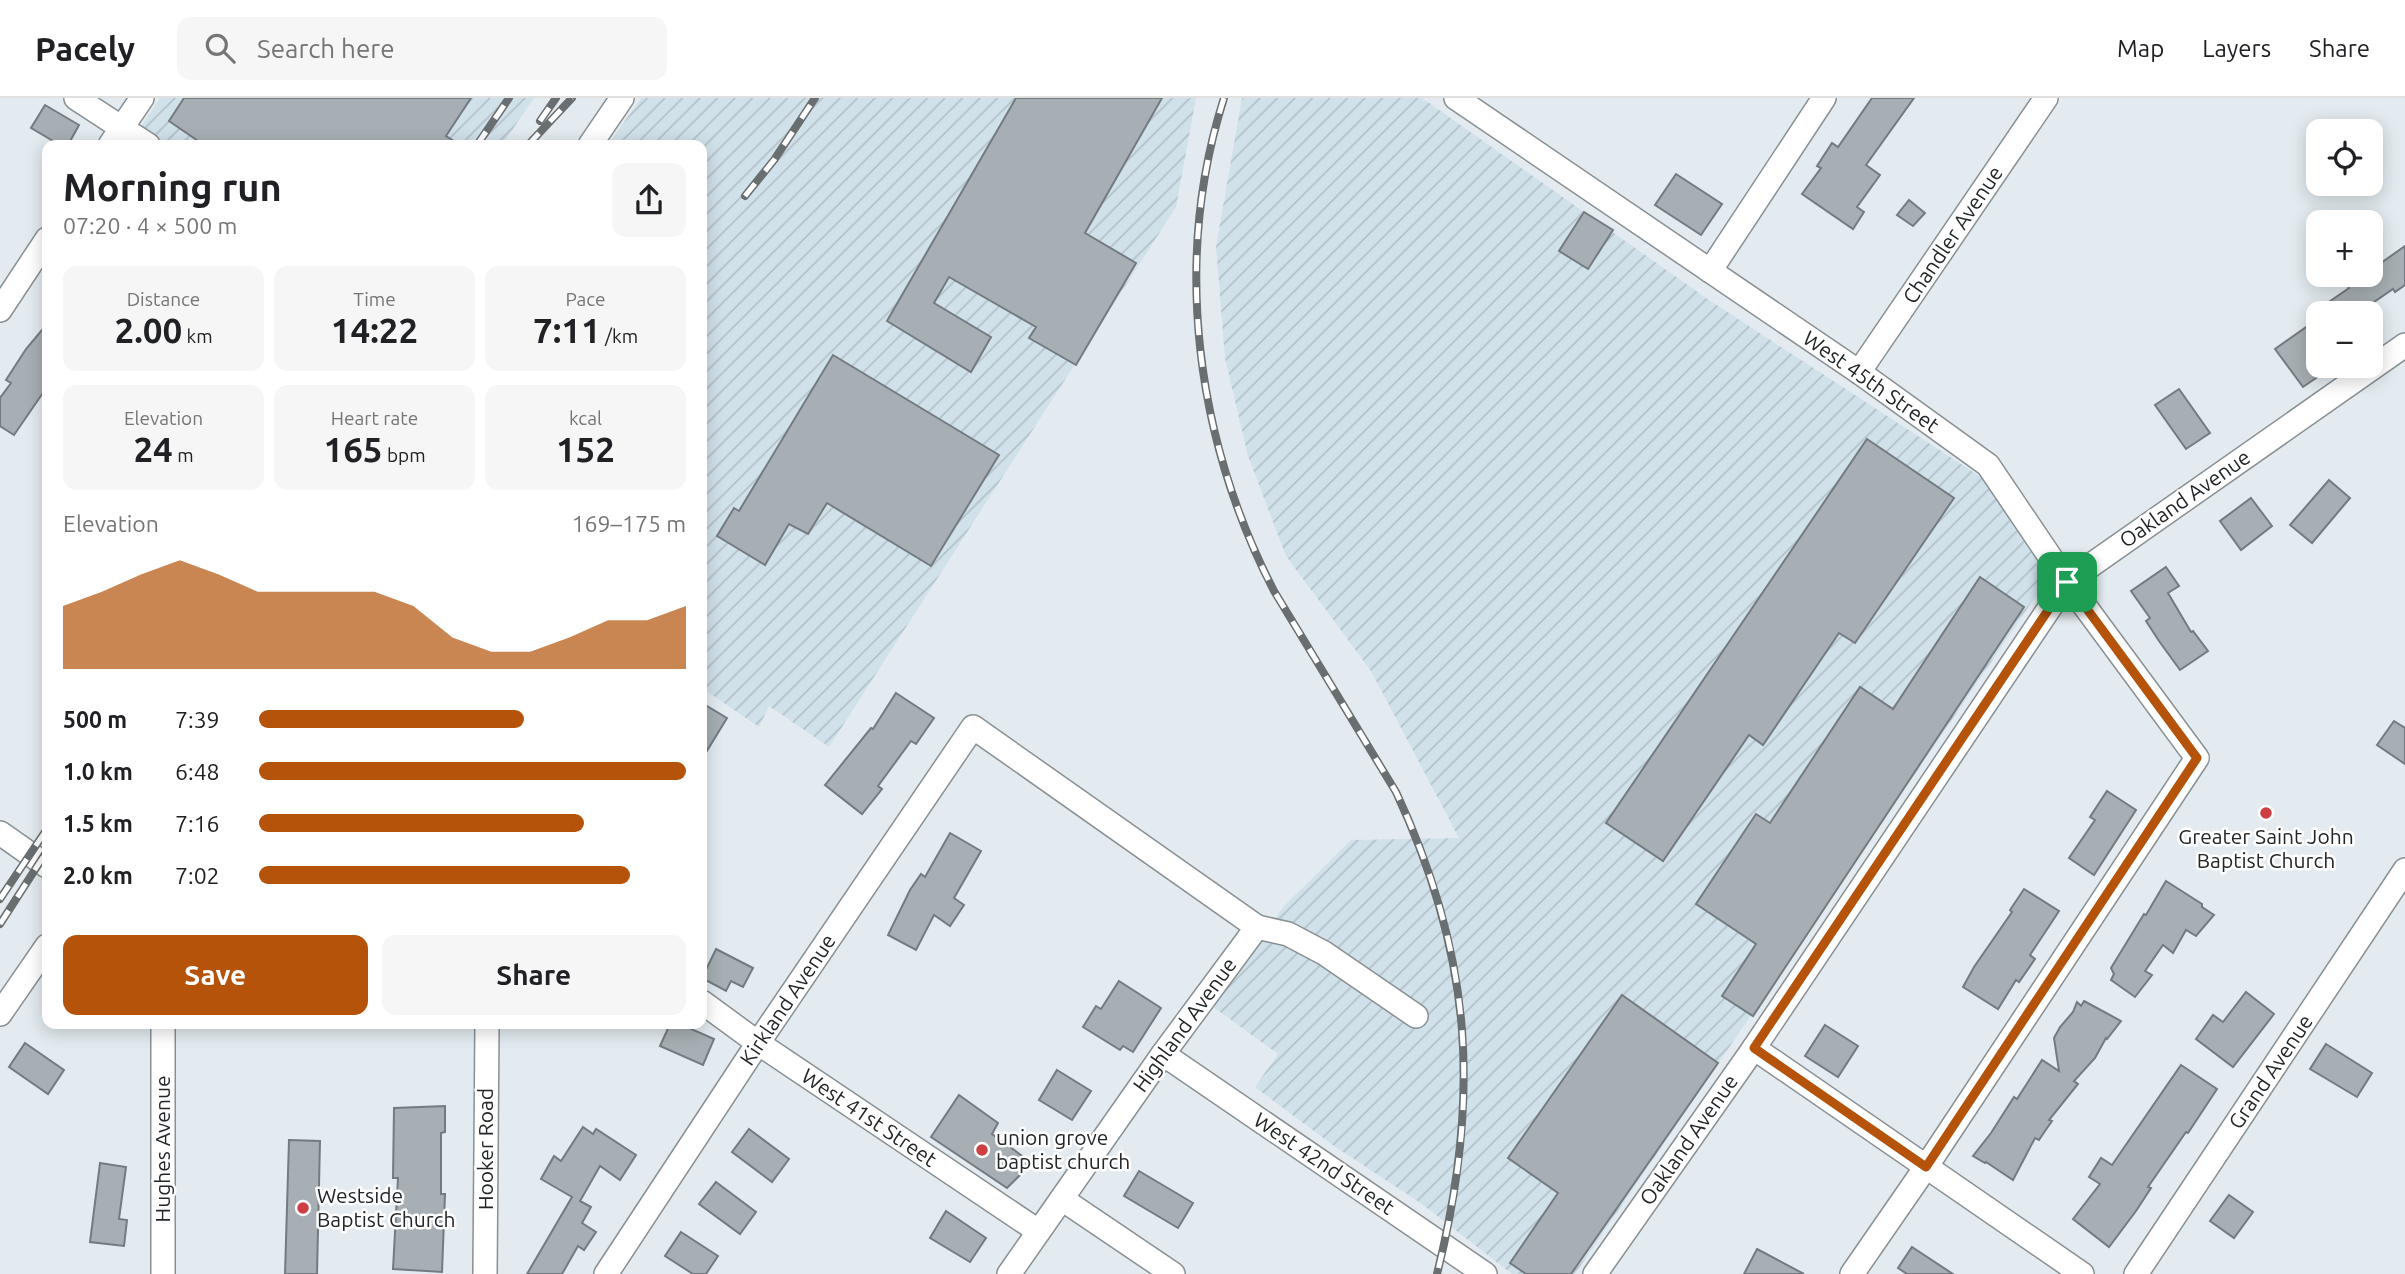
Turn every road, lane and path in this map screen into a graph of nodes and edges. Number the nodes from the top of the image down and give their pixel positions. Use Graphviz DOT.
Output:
graph roads {
  1 [pos="76,98"];
  2 [pos="142,98"];
  3 [pos="622,98"];
  4 [pos="1456,98"];
  5 [pos="1824,98"];
  6 [pos="2046,98"];
  7 [pos="116,137"];
  8 [pos="593,140"];
  9 [pos="42,247"];
  10 [pos="1710,271"];
  11 [pos="0,310"];
  12 [pos="2404,347"];
  13 [pos="1859,372"];
  14 [pos="2067,582"];
  15 [pos="0,834"];
  16 [pos="42,863"];
  17 [pos="2405,870"];
  18 [pos="1257,927"];
  19 [pos="42,953"];
  20 [pos="707,1006"];
  21 [pos="0,1014"];
  22 [pos="1416,1016"];
  23 [pos="163,1029"];
  24 [pos="487,1029"];
  25 [pos="758,1043"];
  26 [pos="1754,1048"];
  27 [pos="1163,1054"];
  28 [pos="1926,1167"];
  29 [pos="1062,1199"];
  30 [pos="1038,1231"];
  31 [pos="163,1274"];
  32 [pos="485,1274"];
  33 [pos="606,1274"];
  34 [pos="1009,1274"];
  35 [pos="1173,1274"];
  36 [pos="1485,1274"];
  37 [pos="1595,1274"];
  38 [pos="1852,1274"];
  39 [pos="2082,1274"];
  40 [pos="2136,1274"];
  1 -- 7 [label="street"];
  2 -- 7 [label="street"];
  3 -- 8 [label="street"];
  4 -- 10 [label="street, West 45th Street"];
  5 -- 10 [label="street"];
  6 -- 13 [label="street, Chandler Avenue"];
  9 -- 11 [label="street"];
  10 -- 13 [label="street, West 45th Street"];
  12 -- 14 [label="street, Oakland Avenue"];
  13 -- 14 [label="street, West 45th Street"];
  14 -- 26 [label="street, Oakland Avenue"];
  14 -- 28 [label="street, West 45th Street"];
  15 -- 16 [label="street"];
  17 -- 40 [label="street, Grand Avenue"];
  18 -- 22 [label="street"];
  18 -- 25 [label="street, Kirkland Avenue"];
  18 -- 27 [label="street, Highland Avenue"];
  19 -- 21 [label="street"];
  20 -- 25 [label="street, West 41st Street"];
  23 -- 31 [label="street, Hughes Avenue"];
  24 -- 32 [label="street, Hooker Road"];
  25 -- 30 [label="street, West 41st Street"];
  25 -- 33 [label="street, Kirkland Avenue"];
  26 -- 28 [label="street"];
  26 -- 37 [label="street, Oakland Avenue"];
  27 -- 29 [label="street, Highland Avenue"];
  27 -- 36 [label="street, West 42nd Street"];
  28 -- 38 [label="street"];
  28 -- 39 [label="street"];
  29 -- 30 [label="street, Highland Avenue"];
  29 -- 35 [label="street"];
  30 -- 34 [label="street, Highland Avenue"];
}
